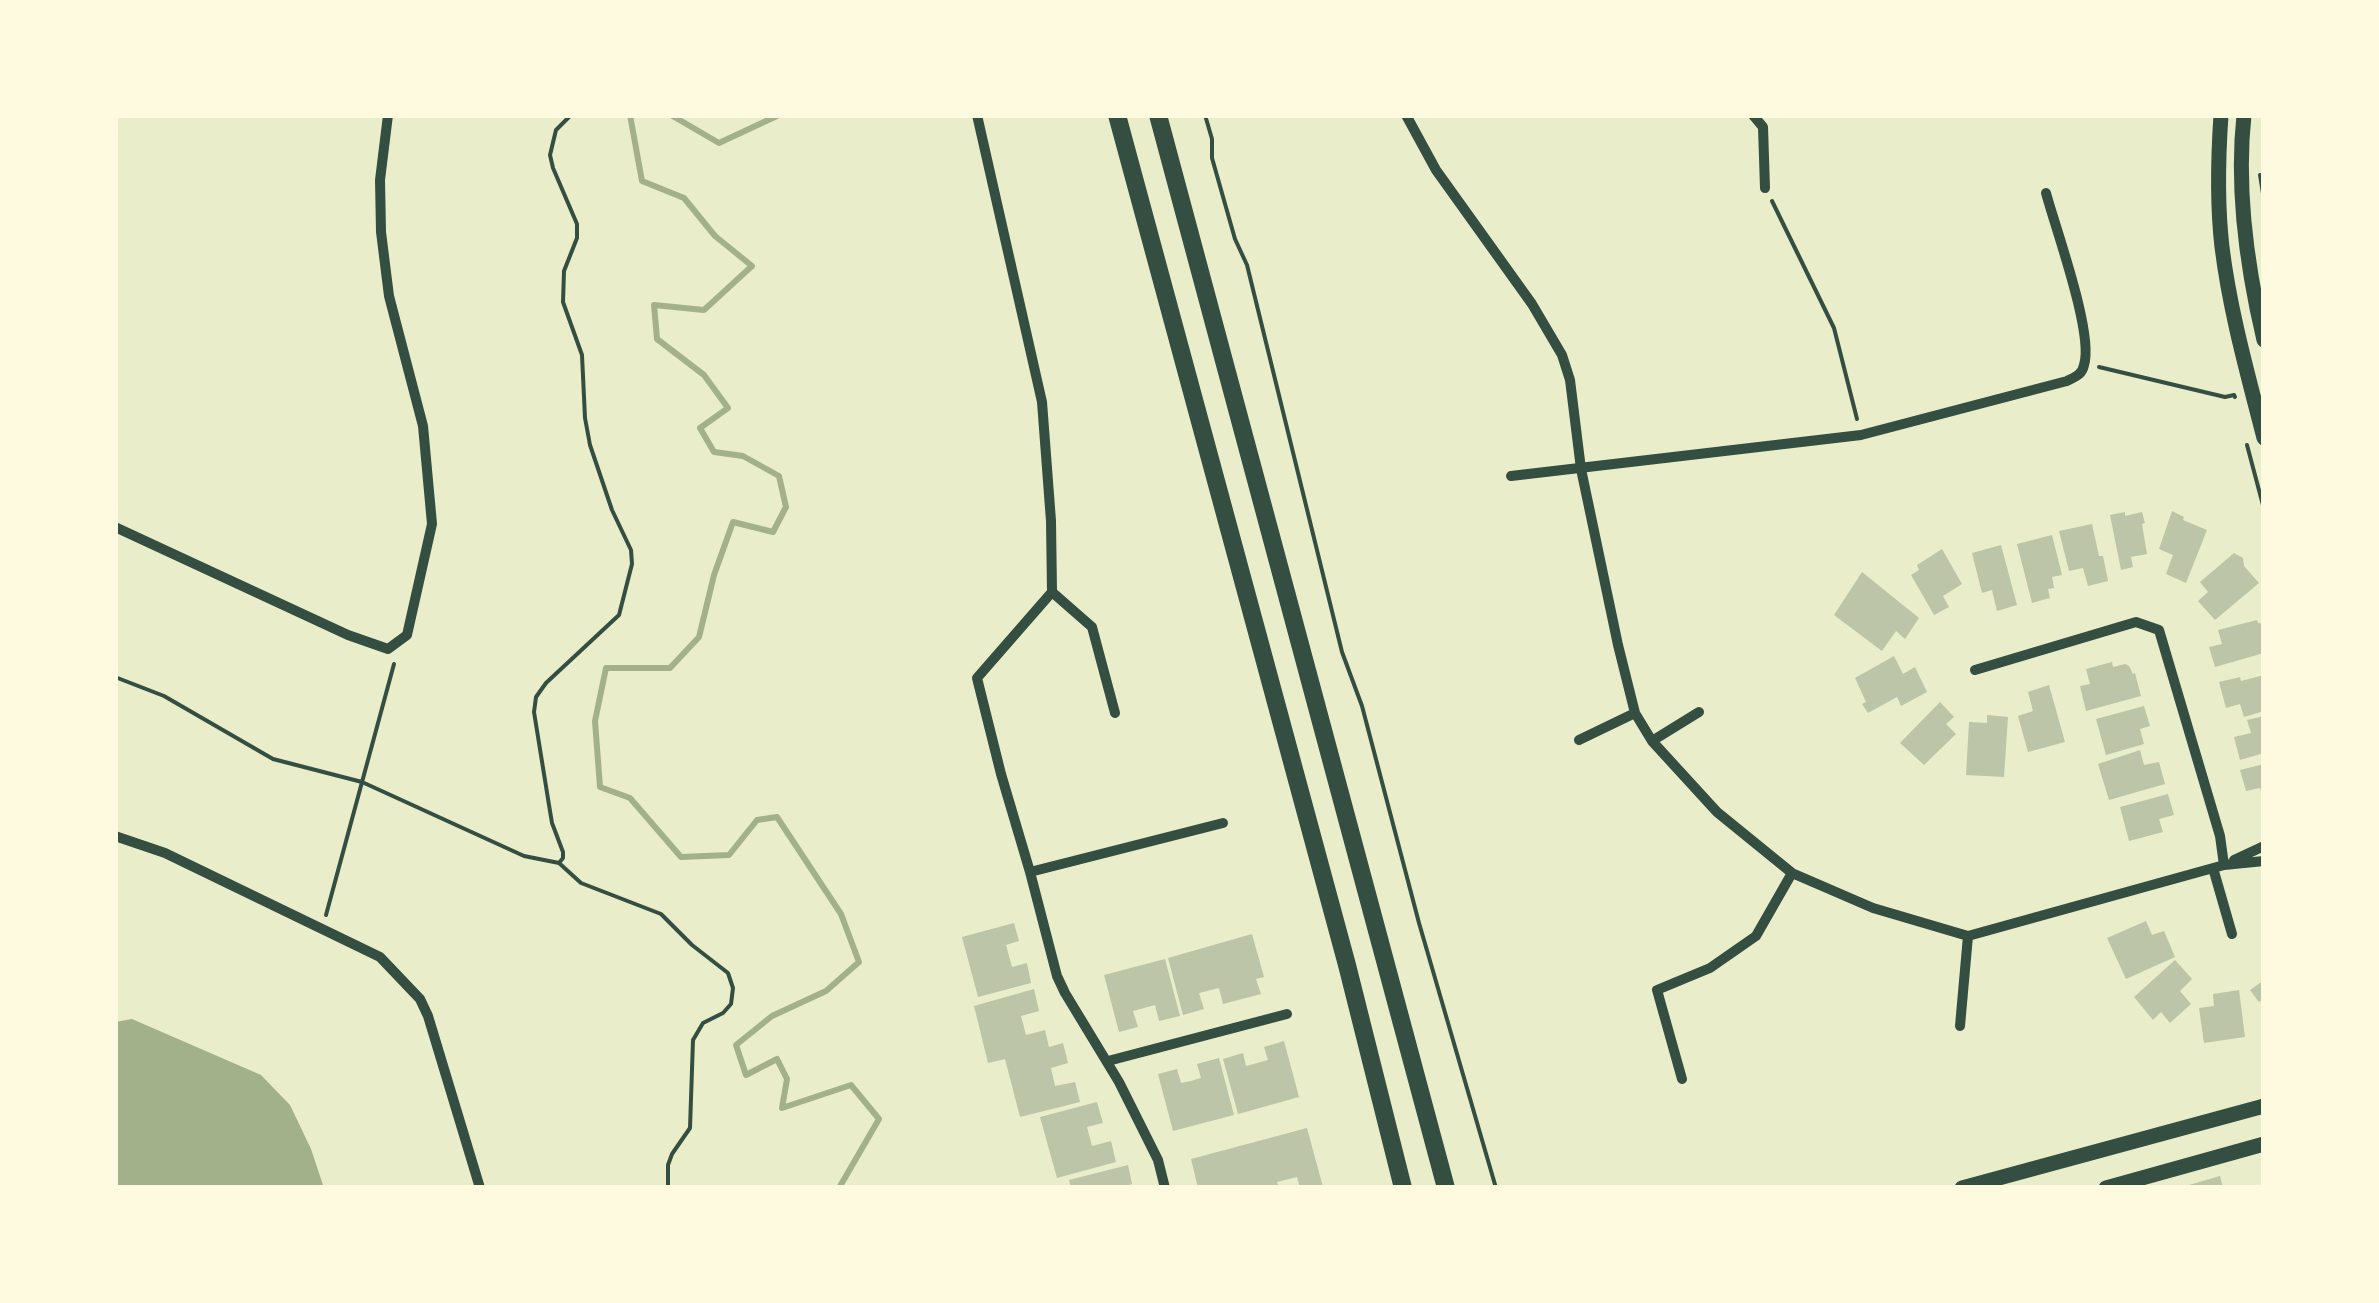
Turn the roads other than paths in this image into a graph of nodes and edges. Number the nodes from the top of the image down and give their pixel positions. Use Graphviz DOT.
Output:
graph roads {
  1 [pos="388,115"];
  2 [pos="977,115"];
  3 [pos="1118,115"];
  4 [pos="1158,115"];
  5 [pos="1407,115"];
  6 [pos="1754,115"];
  7 [pos="2222,115"];
  8 [pos="2244,115"];
  9 [pos="1765,188"];
  10 [pos="2046,194"];
  11 [pos="2264,340"];
  12 [pos="2264,438"];
  13 [pos="1581,469"];
  14 [pos="1511,476"];
  15 [pos="115,527"];
  16 [pos="1052,592"];
  17 [pos="1975,670"];
  18 [pos="1699,712"];
  19 [pos="1115,713"];
  20 [pos="1635,713"];
  21 [pos="1580,740"];
  22 [pos="1652,740"];
  23 [pos="1222,824"];
  24 [pos="115,836"];
  25 [pos="2264,846"];
  26 [pos="2264,861"];
  27 [pos="2218,866"];
  28 [pos="1030,872"];
  29 [pos="1792,872"];
  30 [pos="2232,934"];
  31 [pos="1968,936"];
  32 [pos="1287,1014"];
  33 [pos="1960,1026"];
  34 [pos="1108,1061"];
  35 [pos="1682,1079"];
  36 [pos="2264,1106"];
  37 [pos="2264,1144"];
  38 [pos="480,1188"];
  39 [pos="1165,1188"];
  40 [pos="1403,1188"];
  41 [pos="1446,1188"];
  42 [pos="1962,1188"];
  43 [pos="2106,1188"];
  1 -- 15 [label="street"];
  2 -- 16 [label="street"];
  3 -- 40 [label="main road"];
  4 -- 41 [label="main road"];
  5 -- 13 [label="street"];
  6 -- 9 [label="street"];
  7 -- 12 [label="main road"];
  8 -- 11 [label="main road"];
  10 -- 13 [label="street"];
  13 -- 14 [label="street"];
  13 -- 20 [label="street"];
  16 -- 19 [label="street"];
  16 -- 28 [label="street"];
  17 -- 27 [label="street"];
  18 -- 22 [label="street"];
  20 -- 21 [label="street"];
  20 -- 22 [label="street"];
  22 -- 29 [label="street"];
  23 -- 28 [label="street"];
  24 -- 38 [label="street"];
  25 -- 27 [label="street"];
  26 -- 27 [label="street"];
  27 -- 30 [label="street"];
  27 -- 31 [label="street"];
  28 -- 34 [label="street"];
  29 -- 31 [label="street"];
  29 -- 35 [label="street"];
  31 -- 33 [label="street"];
  32 -- 34 [label="street"];
  34 -- 39 [label="street"];
  36 -- 42 [label="main road"];
  37 -- 43 [label="main road"];
}
